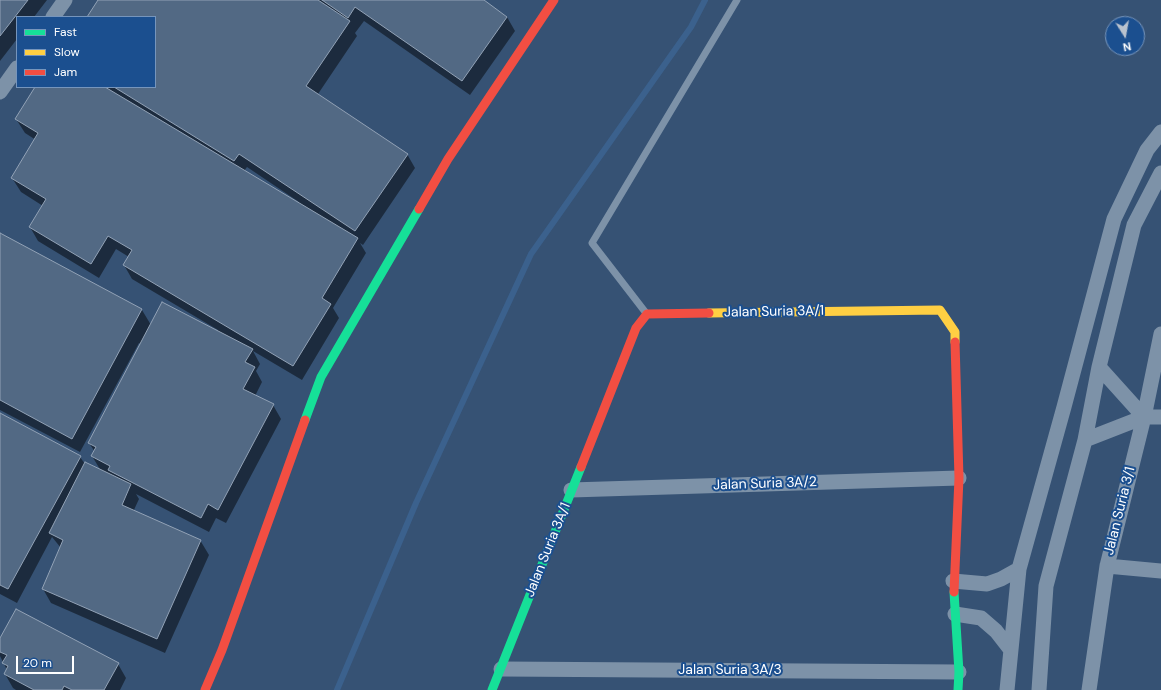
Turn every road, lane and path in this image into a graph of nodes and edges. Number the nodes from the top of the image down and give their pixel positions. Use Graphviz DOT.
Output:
graph roads {
  1 [pos="65,0"];
  2 [pos="554,0"];
  3 [pos="737,0"];
  4 [pos="54,16"];
  5 [pos="16,69"];
  6 [pos="0,92"];
  7 [pos="1161,132"];
  8 [pos="1161,173"];
  9 [pos="647,314"];
  10 [pos="1161,334"];
  11 [pos="1099,367"];
  12 [pos="1144,417"];
  13 [pos="1161,417"];
  14 [pos="1085,440"];
  15 [pos="959,478"];
  16 [pos="571,490"];
  17 [pos="1106,566"];
  18 [pos="1018,569"];
  19 [pos="1161,571"];
  20 [pos="953,581"];
  21 [pos="955,614"];
  22 [pos="1010,649"];
  23 [pos="501,668"];
  24 [pos="958,672"];
  25 [pos="205,690"];
  26 [pos="492,690"];
  27 [pos="958,690"];
  28 [pos="1008,690"];
  29 [pos="1039,690"];
  30 [pos="1089,690"];
  1 -- 4 [label="street"];
  2 -- 25 [label="street"];
  3 -- 9 [label="lane"];
  5 -- 6 [label="street"];
  7 -- 18 [label="street"];
  8 -- 11 [label="street"];
  9 -- 15 [label="street, Jalan Suria 3A/1"];
  9 -- 16 [label="street, Jalan Suria 3A/1"];
  10 -- 12 [label="street, Jalan Suria 3/1"];
  11 -- 12 [label="street"];
  11 -- 14 [label="street"];
  12 -- 13 [label="street"];
  12 -- 14 [label="street"];
  12 -- 17 [label="street, Jalan Suria 3/1"];
  14 -- 29 [label="street"];
  15 -- 16 [label="street, Jalan Suria 3A/2"];
  15 -- 20 [label="street, Jalan Suria 3A/1"];
  16 -- 23 [label="street, Jalan Suria 3A/1"];
  17 -- 19 [label="street"];
  17 -- 30 [label="street, Jalan Suria 3/1"];
  18 -- 20 [label="street"];
  18 -- 22 [label="street"];
  20 -- 21 [label="street, Jalan Suria 3A/1"];
  21 -- 22 [label="street"];
  21 -- 24 [label="street, Jalan Suria 3A/1"];
  22 -- 28 [label="street"];
  23 -- 24 [label="street, Jalan Suria 3A/3"];
  23 -- 26 [label="street, Jalan Suria 3A/1"];
  24 -- 27 [label="street, Jalan Suria 3A/1"];
}
